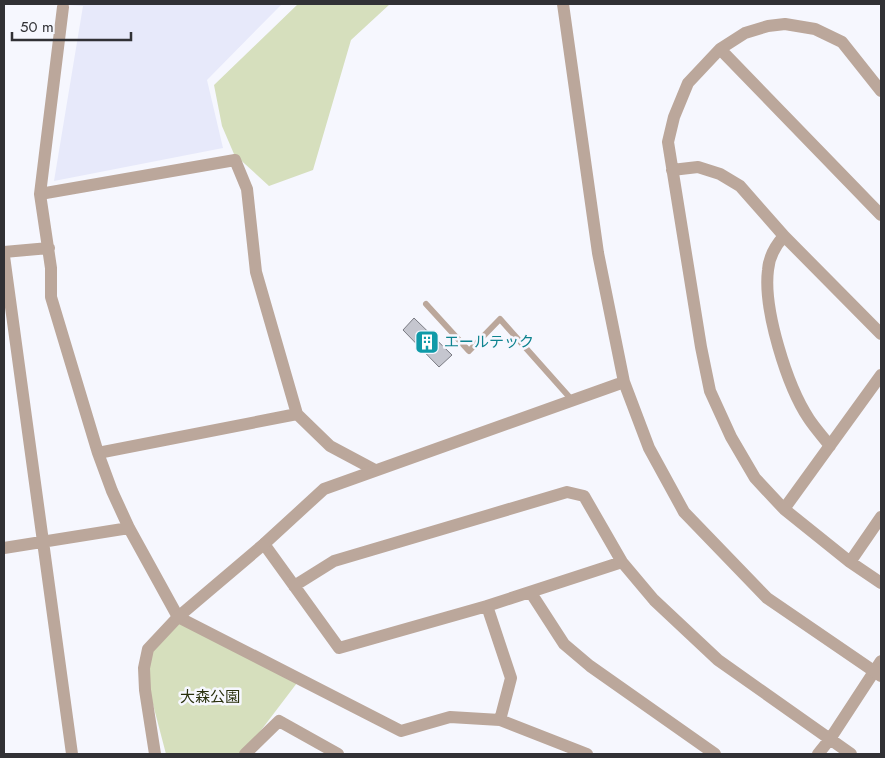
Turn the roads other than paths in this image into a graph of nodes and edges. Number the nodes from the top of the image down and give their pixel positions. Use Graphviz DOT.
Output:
graph roads {
  1 [pos="563,4"];
  2 [pos="63,7"];
  3 [pos="720,49"];
  4 [pos="881,91"];
  5 [pos="672,170"];
  6 [pos="40,194"];
  7 [pos="881,215"];
  8 [pos="784,236"];
  9 [pos="49,248"];
  10 [pos="4,252"];
  11 [pos="4,256"];
  12 [pos="426,304"];
  13 [pos="881,334"];
  14 [pos="881,376"];
  15 [pos="624,382"];
  16 [pos="572,400"];
  17 [pos="297,414"];
  18 [pos="830,446"];
  19 [pos="98,453"];
  20 [pos="375,470"];
  21 [pos="784,510"];
  22 [pos="881,517"];
  23 [pos="129,528"];
  24 [pos="43,542"];
  25 [pos="264,544"];
  26 [pos="4,548"];
  27 [pos="622,562"];
  28 [pos="850,562"];
  29 [pos="881,583"];
  30 [pos="294,586"];
  31 [pos="532,592"];
  32 [pos="487,606"];
  33 [pos="178,617"];
  34 [pos="879,669"];
  35 [pos="500,720"];
  36 [pos="830,739"];
  37 [pos="699,750"];
  38 [pos="72,754"];
  39 [pos="155,754"];
  40 [pos="245,754"];
  41 [pos="338,754"];
  42 [pos="587,754"];
  43 [pos="715,754"];
  44 [pos="818,754"];
  45 [pos="852,754"];
  1 -- 15 [label="street"];
  2 -- 6 [label="street"];
  3 -- 4 [label="street"];
  3 -- 5 [label="street"];
  3 -- 7 [label="street"];
  5 -- 8 [label="street"];
  5 -- 21 [label="street"];
  6 -- 9 [label="street"];
  6 -- 17 [label="street"];
  8 -- 13 [label="street"];
  8 -- 18 [label="street"];
  9 -- 10 [label="street"];
  9 -- 19 [label="street"];
  11 -- 24 [label="street"];
  12 -- 16 [label="lane"];
  14 -- 18 [label="street"];
  15 -- 16 [label="street"];
  15 -- 34 [label="street"];
  16 -- 20 [label="street"];
  17 -- 19 [label="street"];
  17 -- 20 [label="street"];
  18 -- 21 [label="street"];
  19 -- 23 [label="street"];
  20 -- 25 [label="street"];
  21 -- 28 [label="street"];
  22 -- 28 [label="street"];
  23 -- 24 [label="street"];
  23 -- 33 [label="street"];
  24 -- 26 [label="street"];
  24 -- 38 [label="street"];
  25 -- 30 [label="street"];
  25 -- 33 [label="street"];
  27 -- 30 [label="street"];
  27 -- 31 [label="street"];
  27 -- 36 [label="street"];
  28 -- 29 [label="street"];
  30 -- 32 [label="street"];
  31 -- 32 [label="street"];
  31 -- 37 [label="street"];
  32 -- 35 [label="street"];
  33 -- 35 [label="street"];
  33 -- 39 [label="street"];
  34 -- 36 [label="street"];
  35 -- 42 [label="street"];
  36 -- 44 [label="street"];
  36 -- 45 [label="street"];
  37 -- 43 [label="street"];
  40 -- 41 [label="street"];
}
